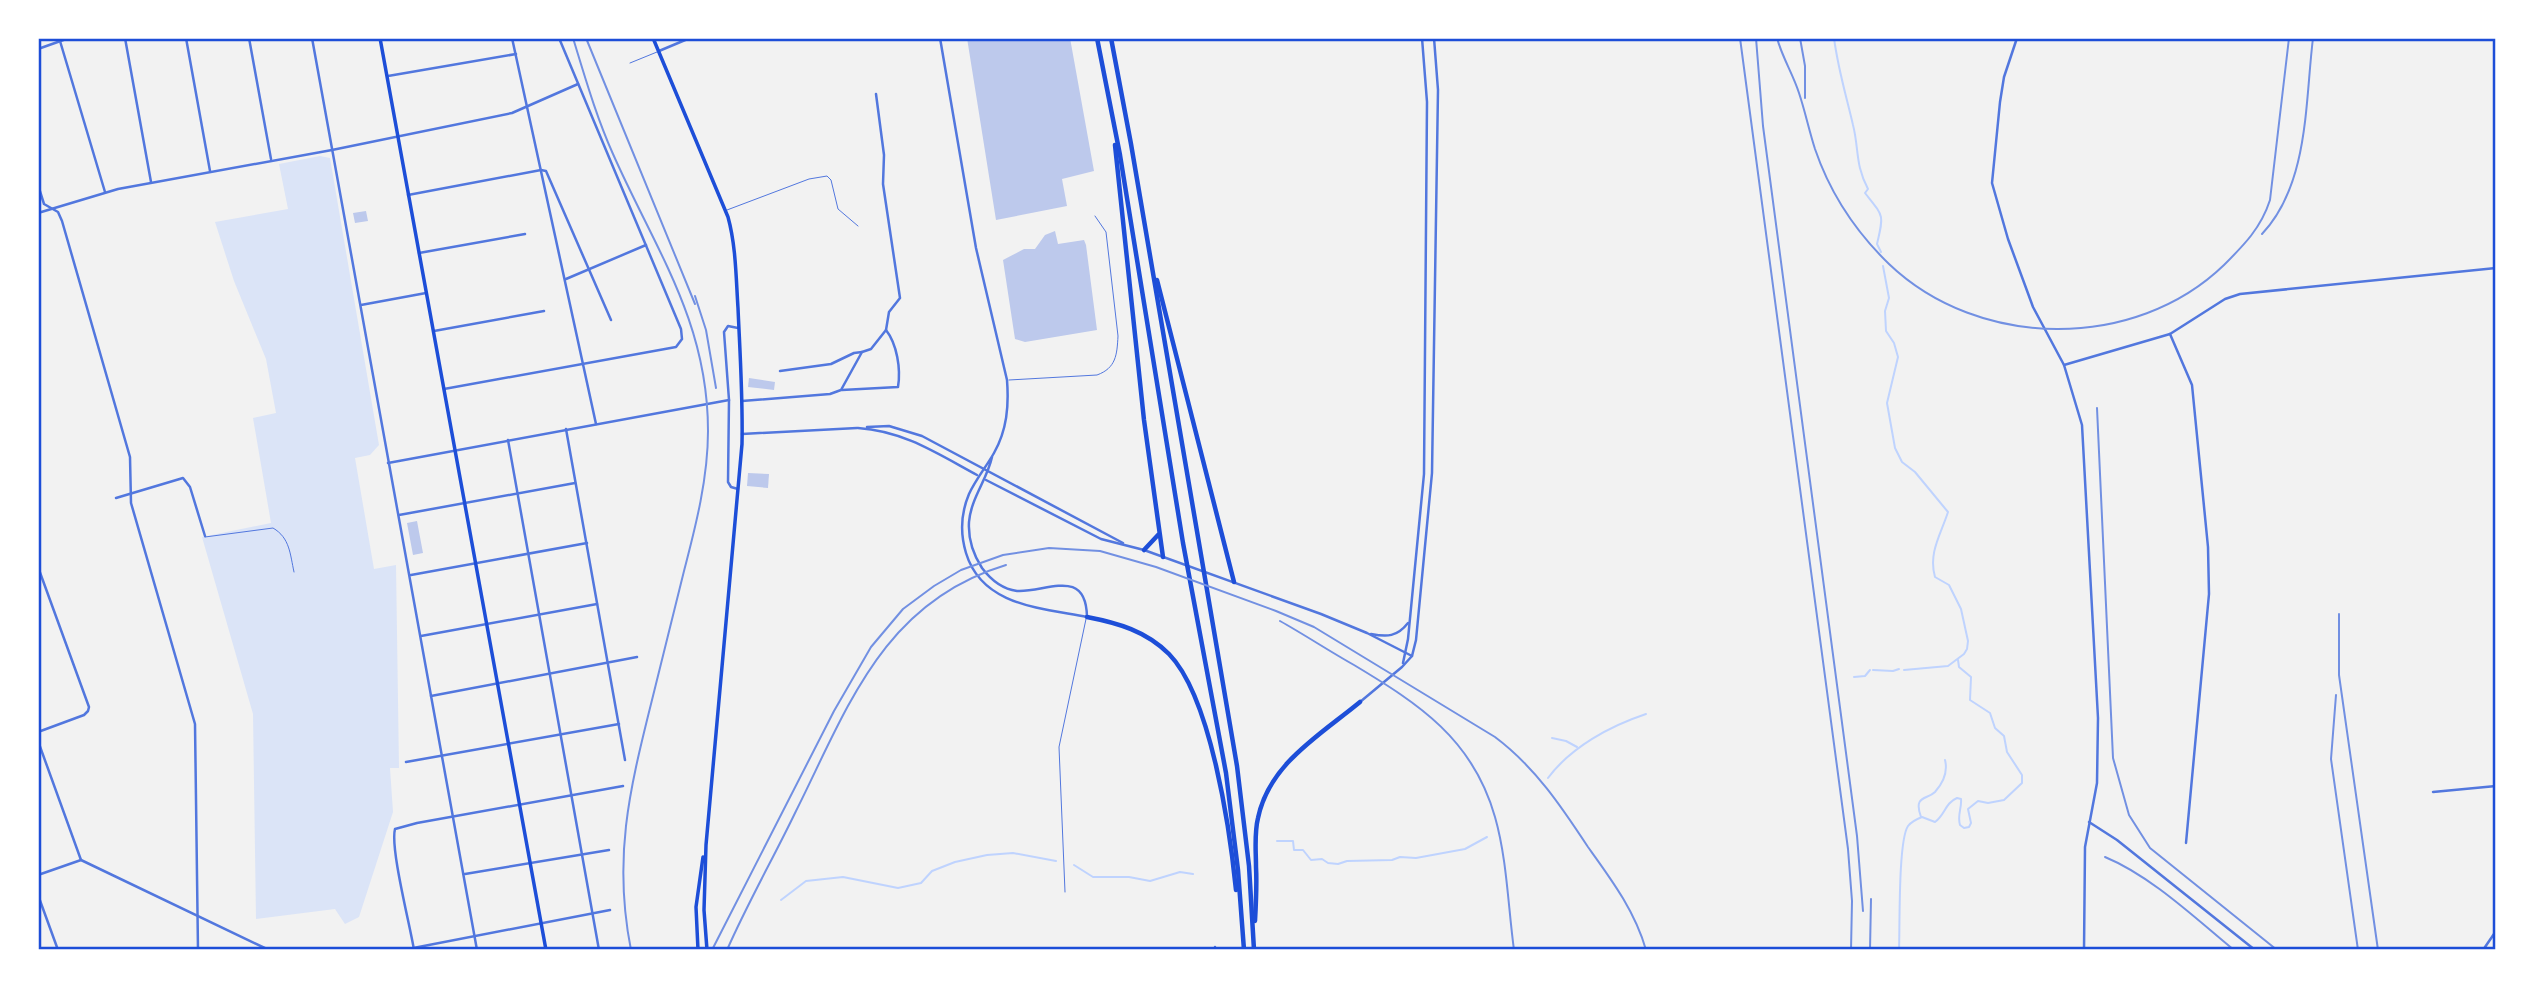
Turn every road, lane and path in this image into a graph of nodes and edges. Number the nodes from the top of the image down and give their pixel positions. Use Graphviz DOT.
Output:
graph roads {
  1 [pos="69,38"];
  2 [pos="125,38"];
  3 [pos="187,38"];
  4 [pos="249,38"];
  5 [pos="312,38"];
  6 [pos="380,38"];
  7 [pos="512,38"];
  8 [pos="559,38"];
  9 [pos="653,38"];
  10 [pos="690,38"];
  11 [pos="940,38"];
  12 [pos="1097,38"];
  13 [pos="1111,38"];
  14 [pos="1422,38"];
  15 [pos="1434,38"];
  16 [pos="2017,38"];
  17 [pos="62,40"];
  18 [pos="38,49"];
  19 [pos="659,51"];
  20 [pos="516,54"];
  21 [pos="630,63"];
  22 [pos="387,77"];
  23 [pos="578,84"];
  24 [pos="876,94"];
  25 [pos="527,108"];
  26 [pos="1112,113"];
  27 [pos="398,137"];
  28 [pos="332,150"];
  29 [pos="272,160"];
  30 [pos="541,170"];
  31 [pos="210,172"];
  32 [pos="151,182"];
  33 [pos="38,185"];
  34 [pos="105,192"];
  35 [pos="557,193"];
  36 [pos="408,195"];
  37 [pos="547,197"];
  38 [pos="53,209"];
  39 [pos="726,211"];
  40 [pos="38,213"];
  41 [pos="1095,216"];
  42 [pos="858,226"];
  43 [pos="525,234"];
  44 [pos="646,245"];
  45 [pos="419,253"];
  46 [pos="1150,255"];
  47 [pos="2495,268"];
  48 [pos="589,270"];
  49 [pos="566,279"];
  50 [pos="426,293"];
  51 [pos="360,306"];
  52 [pos="544,311"];
  53 [pos="611,320"];
  54 [pos="739,328"];
  55 [pos="886,330"];
  56 [pos="433,331"];
  57 [pos="2169,334"];
  58 [pos="862,352"];
  59 [pos="583,364"];
  60 [pos="2064,365"];
  61 [pos="780,372"];
  62 [pos="1007,380"];
  63 [pos="444,389"];
  64 [pos="841,390"];
  65 [pos="729,400"];
  66 [pos="743,401"];
  67 [pos="596,424"];
  68 [pos="858,428"];
  69 [pos="566,429"];
  70 [pos="742,434"];
  71 [pos="508,440"];
  72 [pos="454,450"];
  73 [pos="992,457"];
  74 [pos="388,463"];
  75 [pos="983,468"];
  76 [pos="989,471"];
  77 [pos="979,476"];
  78 [pos="985,479"];
  79 [pos="575,483"];
  80 [pos="738,489"];
  81 [pos="518,493"];
  82 [pos="130,495"];
  83 [pos="116,498"];
  84 [pos="464,503"];
  85 [pos="398,515"];
  86 [pos="1158,535"];
  87 [pos="205,536"];
  88 [pos="587,543"];
  89 [pos="1129,546"];
  90 [pos="1144,550"];
  91 [pos="529,554"];
  92 [pos="1163,557"];
  93 [pos="475,564"];
  94 [pos="39,570"];
  95 [pos="294,572"];
  96 [pos="409,575"];
  97 [pos="1234,582"];
  98 [pos="597,604"];
  99 [pos="540,613"];
  100 [pos="1087,617"];
  101 [pos="1410,617"];
  102 [pos="486,624"];
  103 [pos="1367,633"];
  104 [pos="420,636"];
  105 [pos="1406,654"];
  106 [pos="1412,656"];
  107 [pos="636,657"];
  108 [pos="608,663"];
  109 [pos="1402,667"];
  110 [pos="551,675"];
  111 [pos="497,684"];
  112 [pos="431,696"];
  113 [pos="1360,702"];
  114 [pos="619,724"];
  115 [pos="38,732"];
  116 [pos="561,735"];
  117 [pos="38,741"];
  118 [pos="509,744"];
  119 [pos="442,756"];
  120 [pos="625,760"];
  121 [pos="406,762"];
  122 [pos="623,786"];
  123 [pos="2496,786"];
  124 [pos="2433,792"];
  125 [pos="572,795"];
  126 [pos="520,805"];
  127 [pos="454,817"];
  128 [pos="2090,822"];
  129 [pos="2186,843"];
  130 [pos="706,845"];
  131 [pos="609,850"];
  132 [pos="582,855"];
  133 [pos="81,860"];
  134 [pos="530,864"];
  135 [pos="464,874"];
  136 [pos="38,875"];
  137 [pos="1065,892"];
  138 [pos="38,895"];
  139 [pos="610,910"];
  140 [pos="593,913"];
  141 [pos="198,918"];
  142 [pos="541,923"];
  143 [pos="2496,931"];
  144 [pos="475,937"];
  145 [pos="256,947"];
  146 [pos="414,948"];
  147 [pos="58,950"];
  148 [pos="198,950"];
  149 [pos="268,950"];
  150 [pos="403,950"];
  151 [pos="477,950"];
  152 [pos="546,950"];
  153 [pos="599,950"];
  154 [pos="698,950"];
  155 [pos="708,950"];
  156 [pos="1243,950"];
  157 [pos="1255,950"];
  158 [pos="2084,950"];
  159 [pos="2255,950"];
  160 [pos="2483,950"];
  1 -- 17 [label="street"];
  2 -- 32 [label="street"];
  3 -- 31 [label="street"];
  4 -- 29 [label="street"];
  5 -- 28 [label="street"];
  6 -- 22 [label="main road"];
  7 -- 20 [label="street"];
  8 -- 23 [label="street"];
  9 -- 19 [label="main road"];
  10 -- 19 [label="street"];
  11 -- 62 [label="street"];
  12 -- 26 [label="highway"];
  13 -- 46 [label="highway"];
  14 -- 101 [label="street"];
  15 -- 106 [label="street"];
  16 -- 60 [label="street"];
  17 -- 18 [label="street"];
  17 -- 34 [label="street"];
  19 -- 21 [label="lane"];
  19 -- 39 [label="main road"];
  20 -- 22 [label="street"];
  20 -- 25 [label="street"];
  22 -- 27 [label="main road"];
  23 -- 25 [label="street"];
  23 -- 44 [label="street"];
  24 -- 55 [label="street"];
  25 -- 27 [label="street"];
  25 -- 30 [label="street"];
  26 -- 86 [label="highway"];
  26 -- 156 [label="highway"];
  27 -- 28 [label="street"];
  27 -- 36 [label="main road"];
  28 -- 29 [label="street"];
  28 -- 51 [label="street"];
  29 -- 31 [label="street"];
  30 -- 35 [label="street"];
  30 -- 36 [label="street"];
  30 -- 37 [label="street"];
  31 -- 32 [label="street"];
  32 -- 34 [label="street"];
  33 -- 38 [label="street"];
  34 -- 38 [label="street"];
  35 -- 37 [label="street"];
  35 -- 48 [label="street"];
  36 -- 45 [label="main road"];
  37 -- 49 [label="street"];
  38 -- 40 [label="street"];
  38 -- 82 [label="street"];
  39 -- 42 [label="lane"];
  39 -- 54 [label="main road"];
  41 -- 62 [label="lane"];
  43 -- 45 [label="street"];
  44 -- 48 [label="street"];
  44 -- 59 [label="street"];
  45 -- 50 [label="main road"];
  46 -- 97 [label="highway"];
  46 -- 157 [label="highway"];
  47 -- 57 [label="street"];
  48 -- 49 [label="street"];
  48 -- 53 [label="street"];
  49 -- 59 [label="street"];
  50 -- 51 [label="street"];
  50 -- 56 [label="main road"];
  51 -- 74 [label="street"];
  52 -- 56 [label="street"];
  54 -- 65 [label="street"];
  54 -- 66 [label="main road"];
  55 -- 58 [label="street"];
  55 -- 64 [label="street"];
  56 -- 63 [label="main road"];
  57 -- 60 [label="street"];
  57 -- 129 [label="street"];
  58 -- 61 [label="street"];
  58 -- 64 [label="street"];
  59 -- 63 [label="street"];
  59 -- 67 [label="street"];
  60 -- 128 [label="street"];
  62 -- 73 [label="street"];
  63 -- 72 [label="main road"];
  64 -- 66 [label="street"];
  65 -- 67 [label="street"];
  65 -- 80 [label="street"];
  66 -- 70 [label="main road"];
  67 -- 69 [label="street"];
  68 -- 70 [label="street"];
  68 -- 75 [label="street"];
  68 -- 77 [label="street"];
  69 -- 71 [label="street"];
  69 -- 79 [label="street"];
  70 -- 80 [label="main road"];
  71 -- 72 [label="street"];
  71 -- 81 [label="street"];
  72 -- 74 [label="street"];
  72 -- 84 [label="main road"];
  73 -- 75 [label="street"];
  73 -- 76 [label="street"];
  74 -- 85 [label="street"];
  75 -- 76 [label="street"];
  75 -- 77 [label="street"];
  76 -- 78 [label="street"];
  76 -- 89 [label="street"];
  77 -- 78 [label="street"];
  77 -- 100 [label="street"];
  78 -- 89 [label="street"];
  78 -- 100 [label="street"];
  79 -- 81 [label="street"];
  79 -- 88 [label="street"];
  80 -- 130 [label="main road"];
  81 -- 84 [label="street"];
  81 -- 91 [label="street"];
  82 -- 83 [label="street"];
  82 -- 87 [label="street"];
  82 -- 141 [label="street"];
  84 -- 85 [label="street"];
  84 -- 93 [label="main road"];
  85 -- 96 [label="street"];
  86 -- 90 [label="highway"];
  86 -- 92 [label="highway"];
  87 -- 95 [label="lane"];
  88 -- 91 [label="street"];
  88 -- 98 [label="street"];
  89 -- 90 [label="street"];
  90 -- 92 [label="street"];
  91 -- 93 [label="street"];
  91 -- 99 [label="street"];
  92 -- 97 [label="street"];
  93 -- 96 [label="street"];
  93 -- 102 [label="main road"];
  94 -- 115 [label="street"];
  96 -- 104 [label="street"];
  97 -- 103 [label="street"];
  98 -- 99 [label="street"];
  98 -- 108 [label="street"];
  99 -- 102 [label="street"];
  99 -- 110 [label="street"];
  100 -- 137 [label="lane"];
  100 -- 156 [label="highway"];
  101 -- 103 [label="street"];
  101 -- 105 [label="street"];
  102 -- 104 [label="street"];
  102 -- 111 [label="main road"];
  103 -- 105 [label="street"];
  104 -- 112 [label="street"];
  105 -- 106 [label="street"];
  105 -- 109 [label="street"];
  106 -- 109 [label="street"];
  107 -- 108 [label="street"];
  108 -- 110 [label="street"];
  108 -- 114 [label="street"];
  109 -- 113 [label="street"];
  110 -- 111 [label="street"];
  110 -- 116 [label="street"];
  111 -- 112 [label="street"];
  111 -- 118 [label="main road"];
  112 -- 119 [label="street"];
  113 -- 157 [label="highway"];
  114 -- 116 [label="street"];
  114 -- 120 [label="street"];
  116 -- 118 [label="street"];
  116 -- 125 [label="street"];
  117 -- 133 [label="street"];
  118 -- 119 [label="street"];
  118 -- 126 [label="main road"];
  119 -- 121 [label="street"];
  119 -- 127 [label="street"];
  122 -- 125 [label="street"];
  123 -- 124 [label="street"];
  125 -- 126 [label="street"];
  125 -- 132 [label="street"];
  126 -- 127 [label="street"];
  126 -- 134 [label="main road"];
  127 -- 135 [label="street"];
  127 -- 146 [label="street"];
  128 -- 158 [label="street"];
  128 -- 159 [label="street"];
  130 -- 154 [label="main road"];
  130 -- 155 [label="main road"];
  131 -- 132 [label="street"];
  132 -- 134 [label="street"];
  132 -- 140 [label="street"];
  133 -- 136 [label="street"];
  133 -- 141 [label="street"];
  134 -- 135 [label="street"];
  134 -- 142 [label="main road"];
  135 -- 144 [label="street"];
  138 -- 147 [label="street"];
  139 -- 140 [label="street"];
  140 -- 142 [label="street"];
  140 -- 153 [label="street"];
  141 -- 145 [label="street"];
  141 -- 148 [label="street"];
  142 -- 144 [label="street"];
  142 -- 152 [label="main road"];
  143 -- 160 [label="street"];
  144 -- 146 [label="street"];
  144 -- 151 [label="street"];
  145 -- 149 [label="street"];
  146 -- 150 [label="street"];
}
